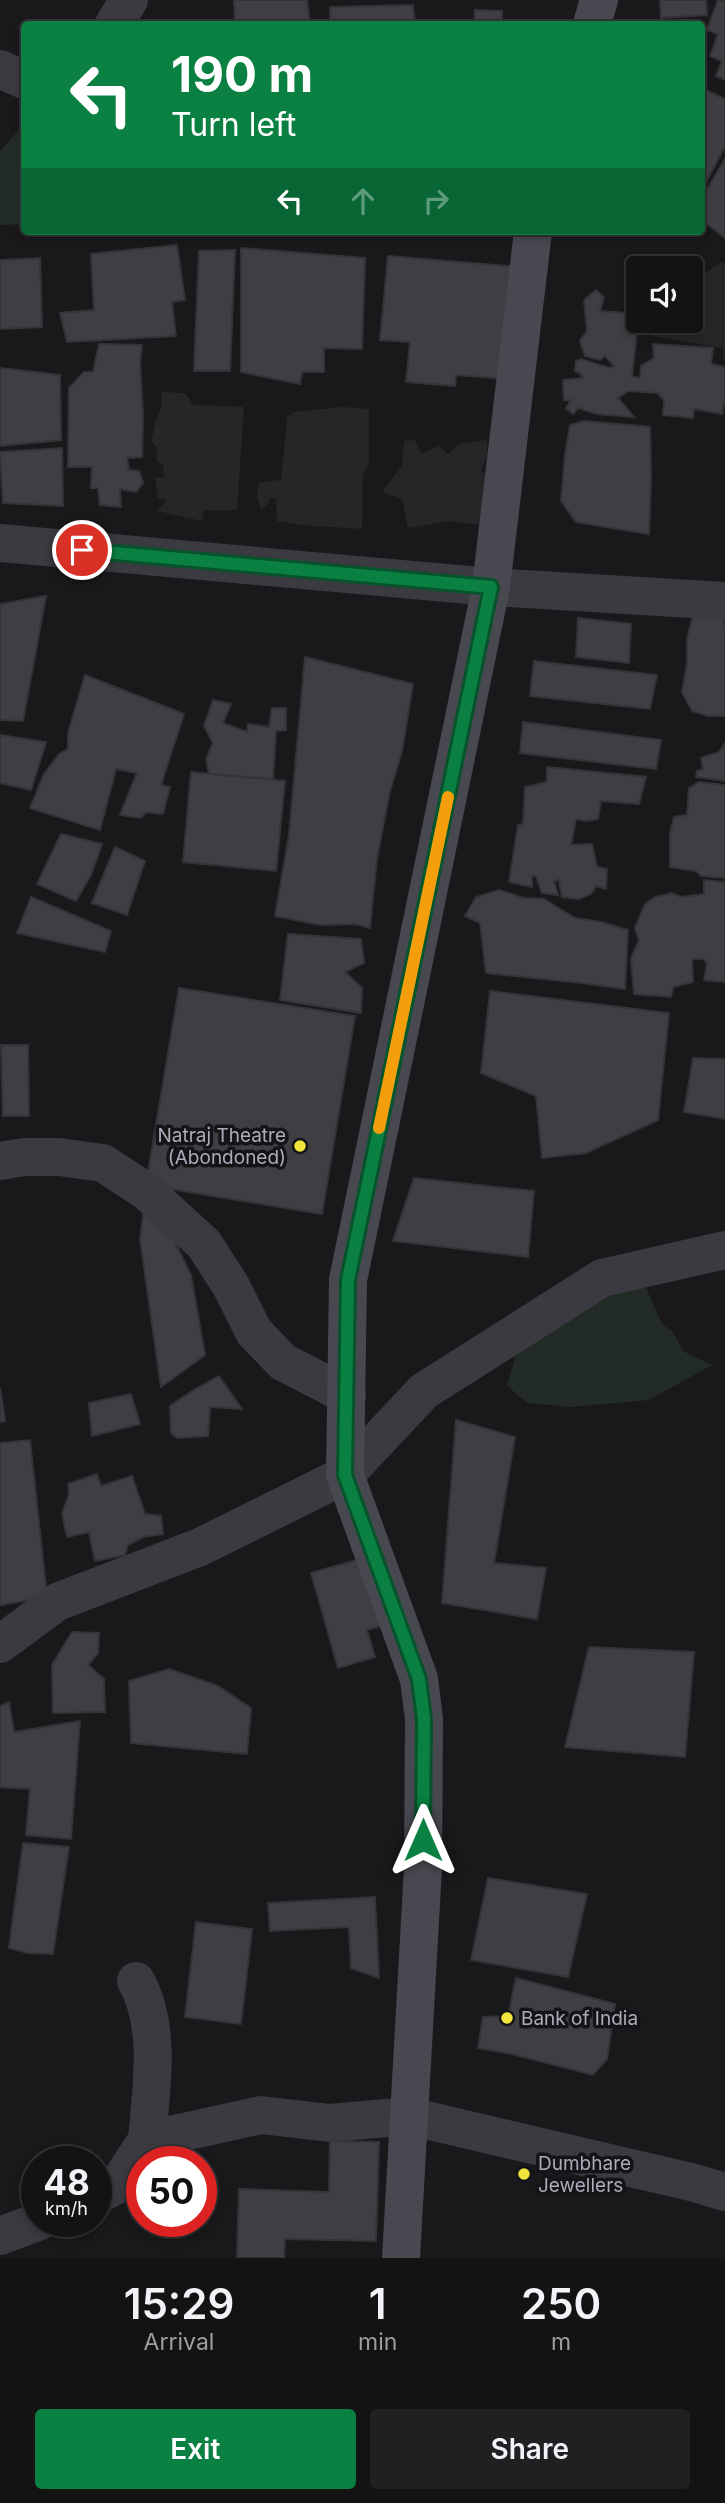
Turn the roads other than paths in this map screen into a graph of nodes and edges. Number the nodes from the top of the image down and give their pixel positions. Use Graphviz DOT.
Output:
graph roads {
  1 [pos="129,0"];
  2 [pos="599,0"];
  3 [pos="116,21"];
  4 [pos="593,21"];
  5 [pos="0,69"];
  6 [pos="21,79"];
  7 [pos="526,235"];
  8 [pos="0,543"];
  9 [pos="491,587"];
  10 [pos="725,601"];
  11 [pos="0,1161"];
  12 [pos="725,1250"];
  13 [pos="346,1395"];
  14 [pos="345,1475"];
  15 [pos="0,1644"];
  16 [pos="136,1981"];
  17 [pos="409,2116"];
  18 [pos="147,2140"];
  19 [pos="112,2187"];
  20 [pos="725,2192"];
  21 [pos="21,2228"];
  22 [pos="0,2236"];
  23 [pos="401,2258"];
  1 -- 3 [label="street"];
  2 -- 4 [label="main road"];
  5 -- 6 [label="street"];
  7 -- 9 [label="main road"];
  8 -- 9 [label="street"];
  9 -- 10 [label="street"];
  9 -- 13 [label="main road"];
  11 -- 13 [label="street"];
  12 -- 14 [label="street"];
  13 -- 14 [label="main road"];
  14 -- 15 [label="street"];
  14 -- 17 [label="main road"];
  16 -- 18 [label="street"];
  17 -- 18 [label="street"];
  17 -- 20 [label="street"];
  17 -- 23 [label="main road"];
  18 -- 19 [label="street"];
  21 -- 22 [label="street"];
}
